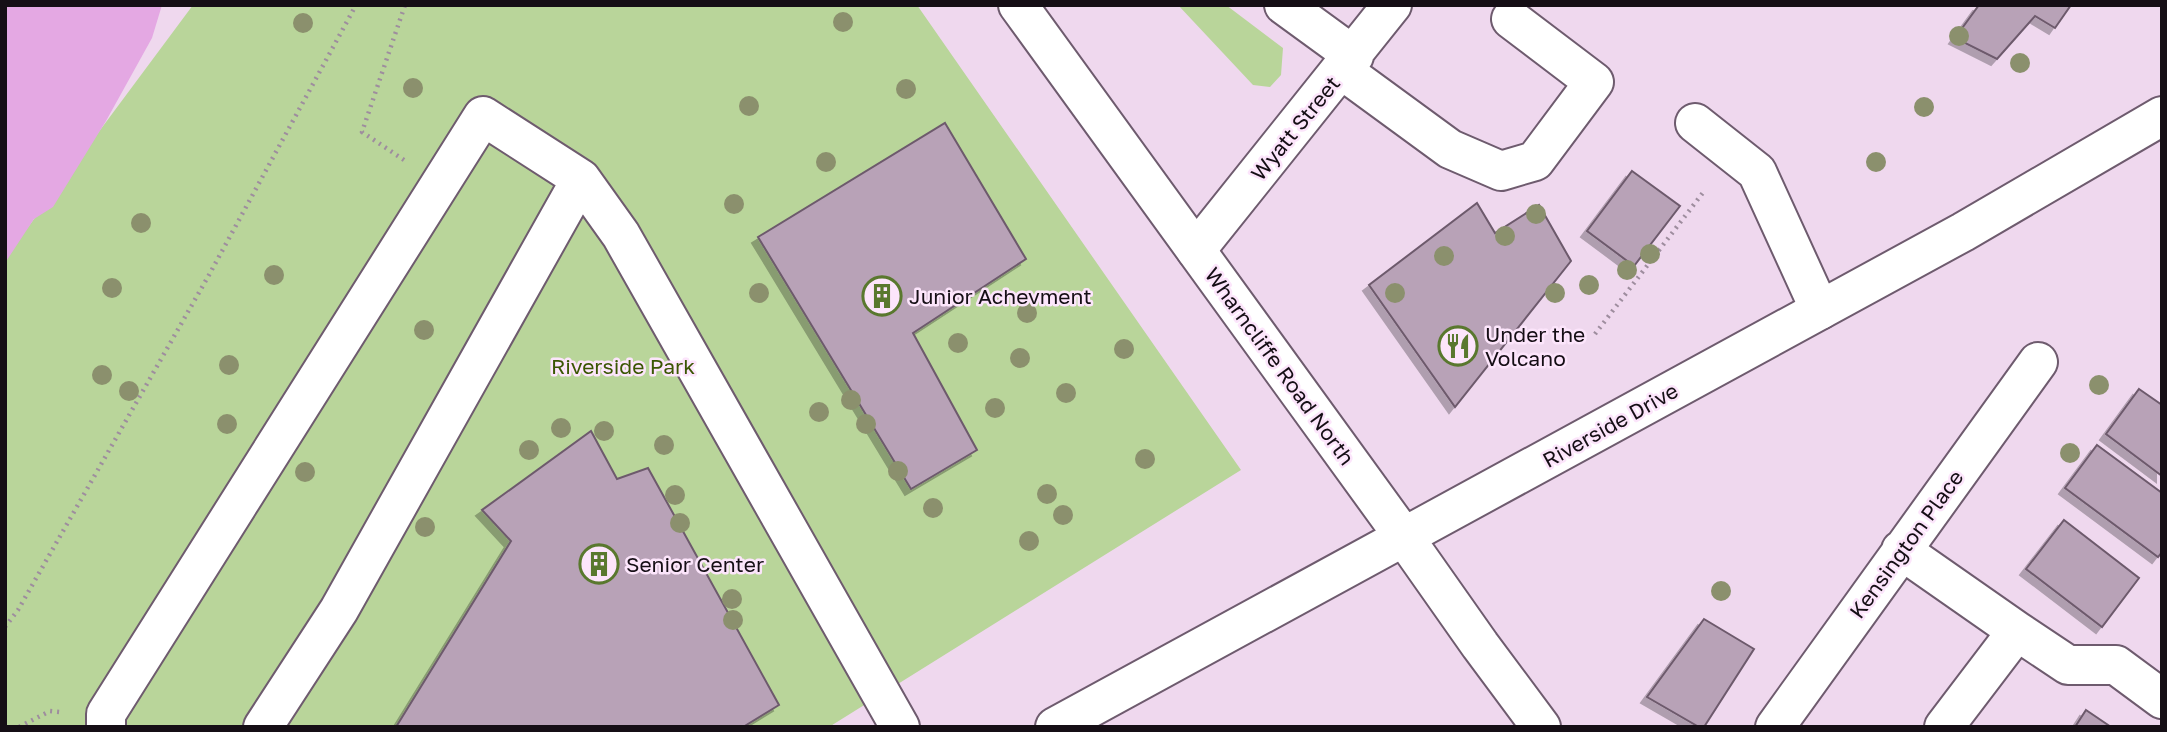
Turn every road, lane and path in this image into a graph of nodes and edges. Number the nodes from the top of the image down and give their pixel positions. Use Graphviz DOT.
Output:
graph roads {
  1 [pos="356,5"];
  2 [pos="405,5"];
  3 [pos="1018,5"];
  4 [pos="1284,5"];
  5 [pos="1392,5"];
  6 [pos="1511,19"];
  7 [pos="1348,63"];
  8 [pos="2162,116"];
  9 [pos="1695,123"];
  10 [pos="1733,153"];
  11 [pos="581,179"];
  12 [pos="441,182"];
  13 [pos="1196,250"];
  14 [pos="1821,310"];
  15 [pos="1595,334"];
  16 [pos="2038,362"];
  17 [pos="1404,537"];
  18 [pos="1901,550"];
  19 [pos="5,627"];
  20 [pos="2017,631"];
  21 [pos="2162,699"];
  22 [pos="106,727"];
  23 [pos="263,727"];
  24 [pos="900,727"];
  25 [pos="1055,727"];
  26 [pos="1542,727"];
  27 [pos="1775,727"];
  28 [pos="1944,727"];
  1 -- 19 [label="path"];
  2 -- 12 [label="path"];
  3 -- 13 [label="main road, Wharncliffe Road North"];
  4 -- 7 [label="main road"];
  5 -- 7 [label="main road, Wyatt Street"];
  6 -- 7 [label="main road"];
  7 -- 13 [label="main road, Wyatt Street"];
  8 -- 14 [label="main road, Riverside Drive"];
  9 -- 10 [label="main road"];
  10 -- 14 [label="main road"];
  10 -- 15 [label="path"];
  11 -- 12 [label="main road"];
  11 -- 23 [label="main road"];
  11 -- 24 [label="main road"];
  12 -- 22 [label="main road"];
  13 -- 17 [label="main road, Wharncliffe Road North"];
  14 -- 17 [label="main road, Riverside Drive"];
  16 -- 18 [label="main road, Kensington Place"];
  17 -- 25 [label="main road, Riverside Drive"];
  17 -- 26 [label="main road, Wharncliffe Road North"];
  18 -- 20 [label="main road"];
  18 -- 27 [label="main road, Kensington Place"];
  20 -- 21 [label="main road"];
  20 -- 28 [label="main road"];
}
